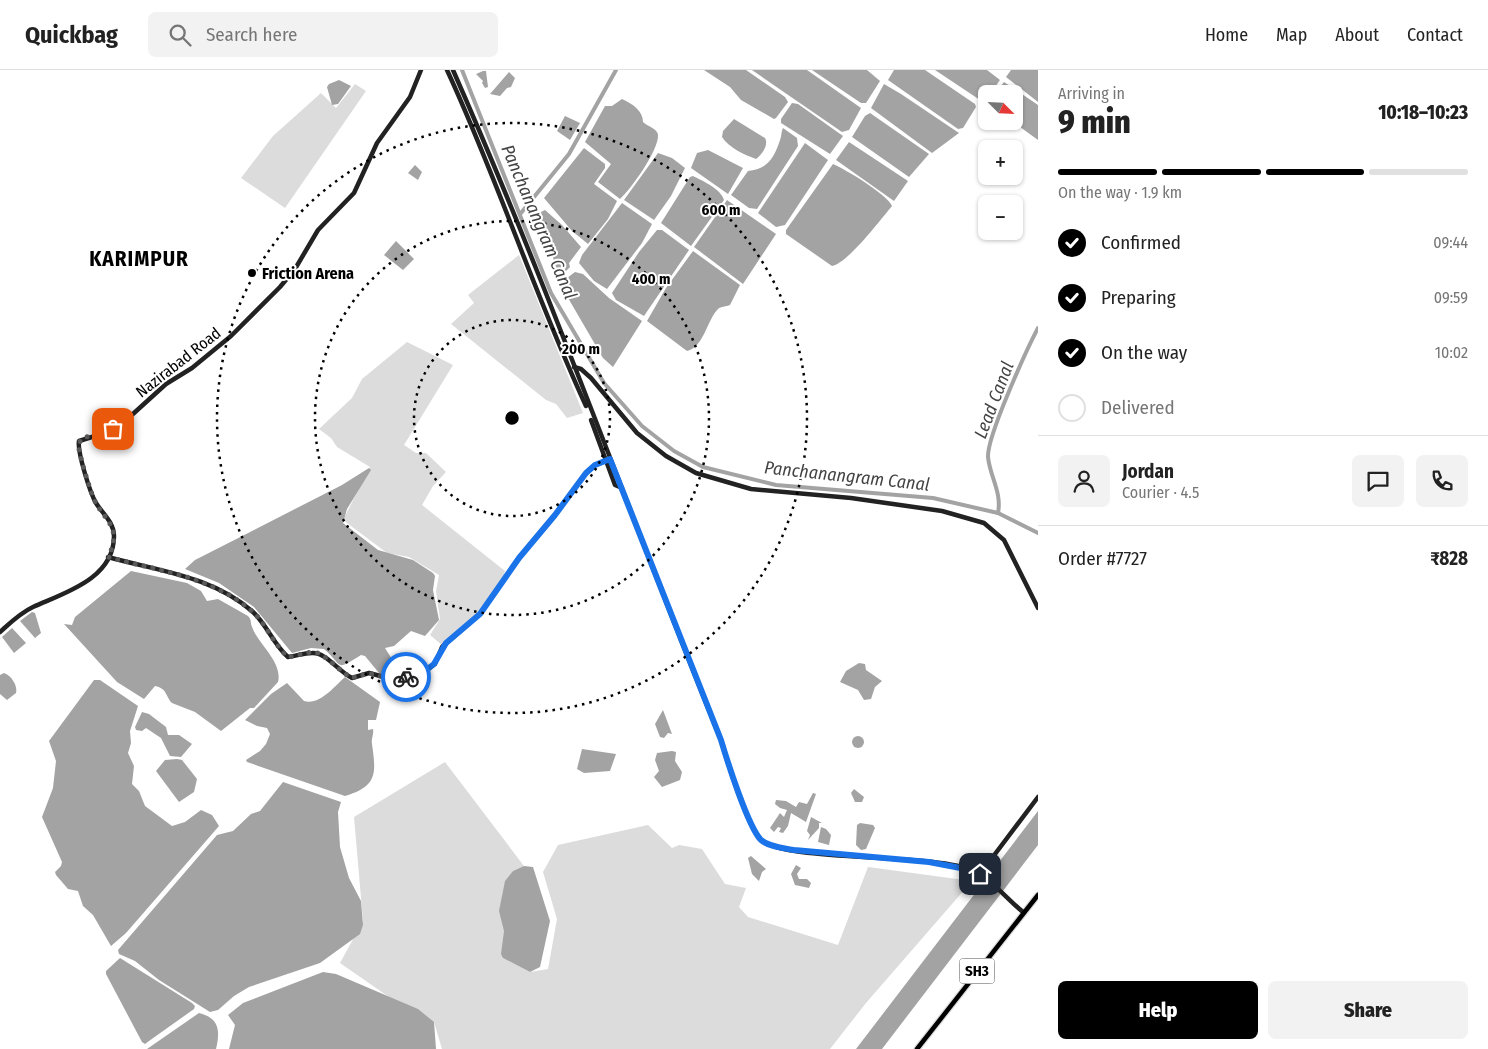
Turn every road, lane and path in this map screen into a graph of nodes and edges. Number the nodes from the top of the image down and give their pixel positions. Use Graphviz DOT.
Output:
graph roads {
  1 [pos="421,70"];
  2 [pos="447,70"];
  3 [pos="453,70"];
  4 [pos="572,368"];
  5 [pos="608,460"];
  6 [pos="108,557"];
  7 [pos="1038,608"];
  8 [pos="0,632"];
  9 [pos="1038,797"];
  10 [pos="980,874"];
  11 [pos="1038,895"];
  12 [pos="1023,912"];
  13 [pos="917,1049"];
  1 -- 6 [label="main road, Nazirabad Road"];
  2 -- 4 [label="main road"];
  3 -- 4 [label="main road"];
  4 -- 5 [label="main road"];
  4 -- 7 [label="main road"];
  5 -- 6 [label="main road"];
  5 -- 10 [label="main road"];
  6 -- 8 [label="main road, Nazirabad Road"];
  9 -- 10 [label="main road"];
  10 -- 12 [label="main road"];
  11 -- 12 [label="main road, SH3"];
  12 -- 13 [label="main road, SH3"];
}
